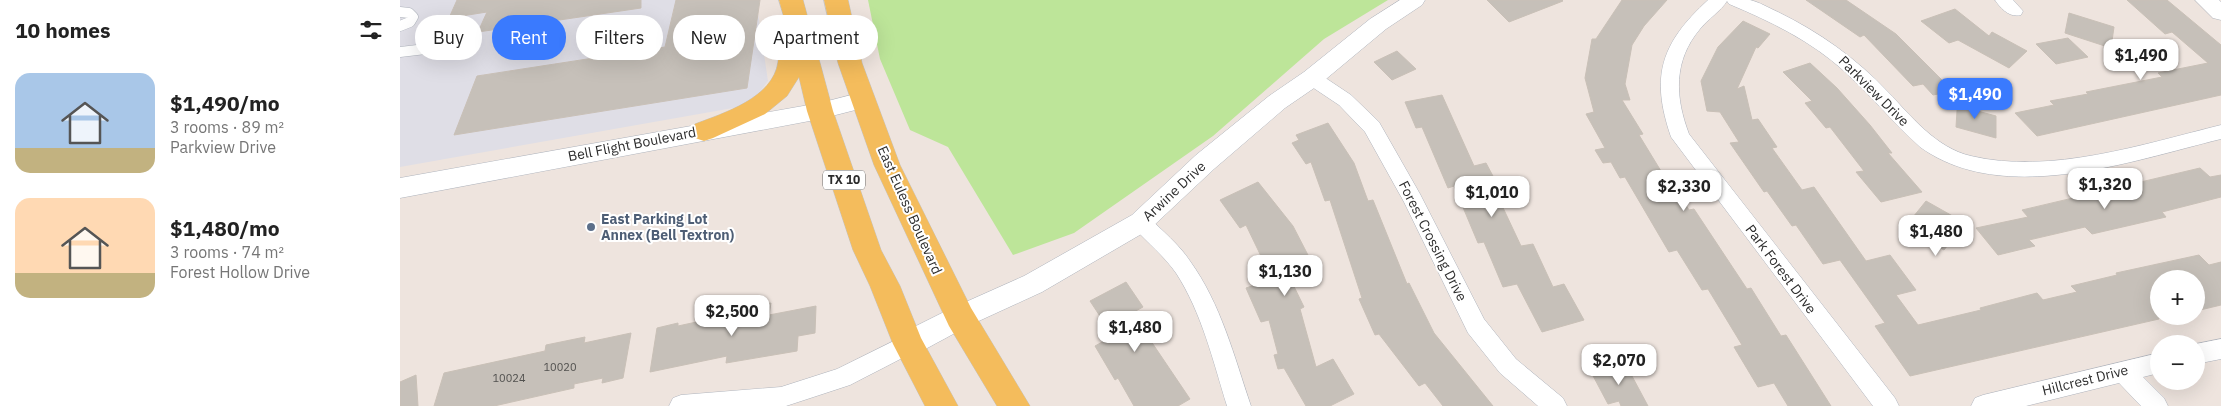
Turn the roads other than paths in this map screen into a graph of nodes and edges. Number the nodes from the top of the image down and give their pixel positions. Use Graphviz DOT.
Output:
graph roads {
  1 [pos="790,0"];
  2 [pos="836,0"];
  3 [pos="1415,0"];
  4 [pos="1719,0"];
  5 [pos="1735,0"];
  6 [pos="2204,0"];
  7 [pos="400,12"];
  8 [pos="2221,13"];
  9 [pos="410,22"];
  10 [pos="400,26"];
  11 [pos="400,35"];
  12 [pos="415,50"];
  13 [pos="400,52"];
  14 [pos="1312,78"];
  15 [pos="863,100"];
  16 [pos="820,112"];
  17 [pos="704,131"];
  18 [pos="2221,132"];
  19 [pos="400,188"];
  20 [pos="1141,222"];
  21 [pos="960,317"];
  22 [pos="908,344"];
  23 [pos="2221,349"];
  24 [pos="2205,352"];
  25 [pos="2150,365"];
  26 [pos="2123,370"];
  27 [pos="739,404"];
  28 [pos="681,406"];
  29 [pos="942,406"];
  30 [pos="1014,406"];
  31 [pos="1239,406"];
  32 [pos="1555,406"];
  33 [pos="1887,406"];
  34 [pos="1983,406"];
  35 [pos="2156,406"];
  1 -- 16 [label="main road, TX 10"];
  1 -- 17 [label="main road"];
  2 -- 15 [label="main road, East Euless Boulevard"];
  3 -- 14 [label="street, Arwine Drive"];
  4 -- 33 [label="street, Park Forest Drive"];
  5 -- 18 [label="street, Parkview Drive"];
  6 -- 8 [label="street"];
  7 -- 9 [label="lane"];
  9 -- 10 [label="lane"];
  9 -- 11 [label="lane"];
  12 -- 13 [label="lane"];
  14 -- 20 [label="street, Arwine Drive"];
  14 -- 32 [label="street, Forest Crossing Drive"];
  15 -- 16 [label="street, Bell Flight Boulevard"];
  15 -- 21 [label="main road, East Euless Boulevard"];
  16 -- 17 [label="street, Bell Flight Boulevard"];
  16 -- 22 [label="main road, TX 10"];
  17 -- 19 [label="street, Bell Flight Boulevard"];
  20 -- 21 [label="street, Arwine Drive"];
  20 -- 31 [label="street"];
  21 -- 22 [label="street, Arwine Drive"];
  21 -- 30 [label="main road, East Euless Boulevard"];
  22 -- 27 [label="street"];
  22 -- 29 [label="main road, TX 10"];
  23 -- 24 [label="street"];
  25 -- 26 [label="street, Hillcrest Drive"];
  26 -- 34 [label="street, Hillcrest Drive"];
  26 -- 35 [label="street"];
  27 -- 28 [label="street"];
}
